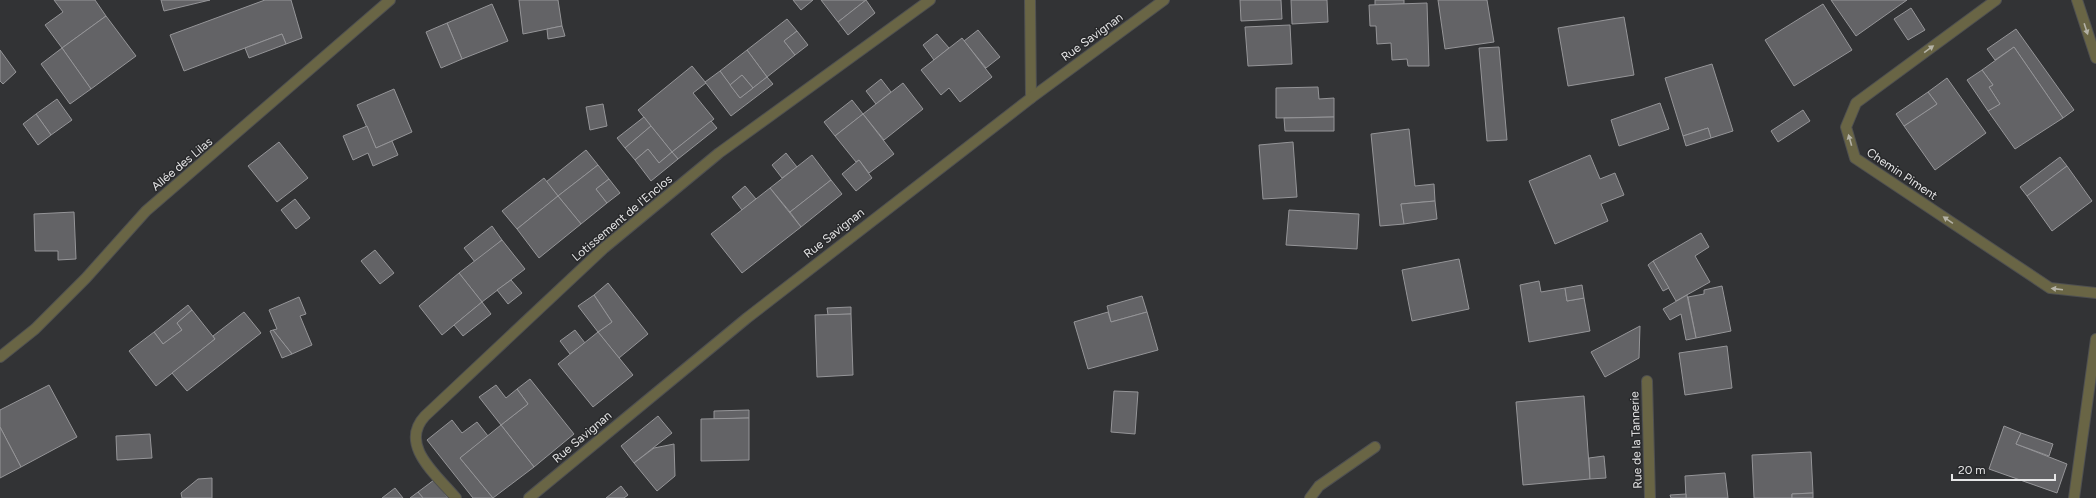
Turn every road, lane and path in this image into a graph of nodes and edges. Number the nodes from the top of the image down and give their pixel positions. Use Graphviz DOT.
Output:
graph roads {
  1 [pos="390,0"];
  2 [pos="930,0"];
  3 [pos="1030,0"];
  4 [pos="1164,0"];
  5 [pos="1996,0"];
  6 [pos="2077,0"];
  7 [pos="2096,58"];
  8 [pos="1030,98"];
  9 [pos="2096,293"];
  10 [pos="2096,339"];
  11 [pos="0,357"];
  12 [pos="1647,381"];
  13 [pos="1375,447"];
  14 [pos="456,498"];
  15 [pos="529,498"];
  16 [pos="1310,498"];
  17 [pos="1650,498"];
  18 [pos="2074,498"];
  1 -- 11 [label="street, Allée des Lilas"];
  2 -- 14 [label="street, Lotissement de l'Enclos"];
  3 -- 8 [label="street"];
  4 -- 8 [label="street, Rue Savignan"];
  9 -- 5 [label="street, Chemin Piment, one-way"];
  6 -- 7 [label="street, one-way"];
  8 -- 15 [label="street, Rue Savignan"];
  10 -- 18 [label="street"];
  12 -- 17 [label="street, Rue de la Tannerie"];
  13 -- 16 [label="street"];
}
